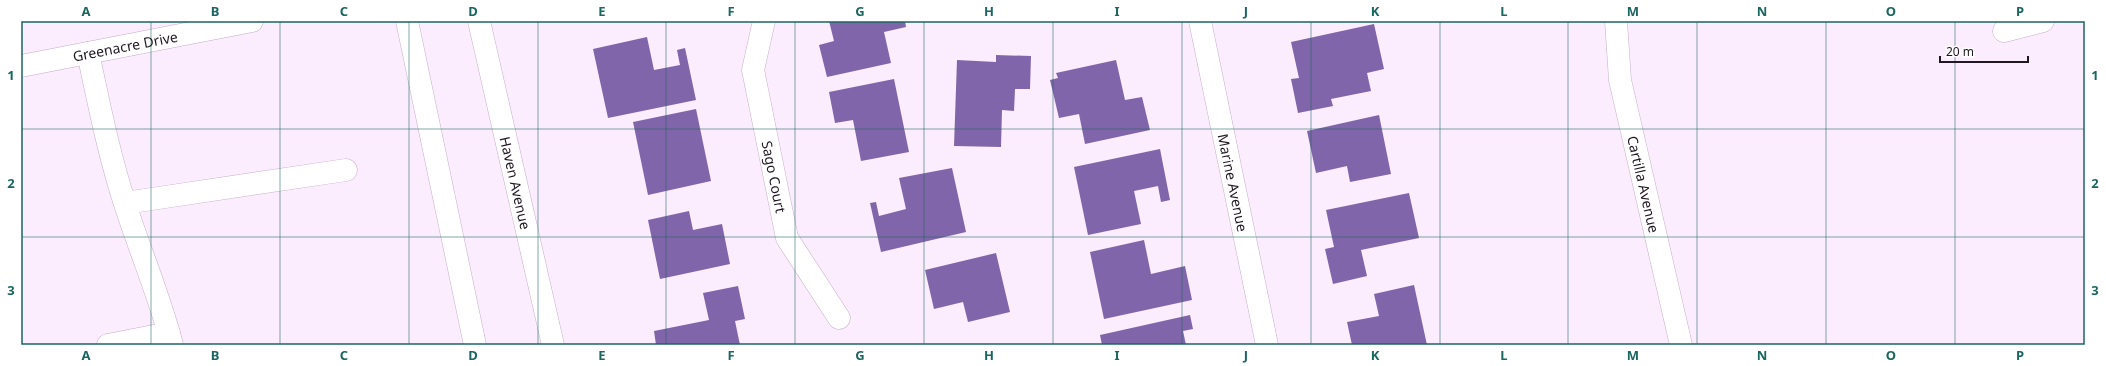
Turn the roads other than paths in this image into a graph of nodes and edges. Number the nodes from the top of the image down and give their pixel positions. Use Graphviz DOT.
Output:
graph roads {
  1 [pos="252,21"];
  2 [pos="407,21"];
  3 [pos="479,21"];
  4 [pos="764,21"];
  5 [pos="1200,21"];
  6 [pos="1616,21"];
  7 [pos="2043,21"];
  8 [pos="2004,31"];
  9 [pos="88,53"];
  10 [pos="21,66"];
  11 [pos="346,170"];
  12 [pos="125,203"];
  13 [pos="839,318"];
  14 [pos="171,339"];
  15 [pos="108,345"];
  16 [pos="475,345"];
  17 [pos="552,345"];
  18 [pos="1267,345"];
  19 [pos="1681,345"];
  1 -- 9 [label="street, Greenacre Drive"];
  2 -- 16 [label="street"];
  3 -- 17 [label="street, Haven Avenue"];
  4 -- 13 [label="street, Sago Court"];
  5 -- 18 [label="street, Marine Avenue"];
  6 -- 19 [label="street, Cartilla Avenue"];
  7 -- 8 [label="street"];
  9 -- 10 [label="street, Greenacre Drive"];
  9 -- 12 [label="street"];
  11 -- 12 [label="street"];
  12 -- 14 [label="street"];
  14 -- 15 [label="street"];
}
